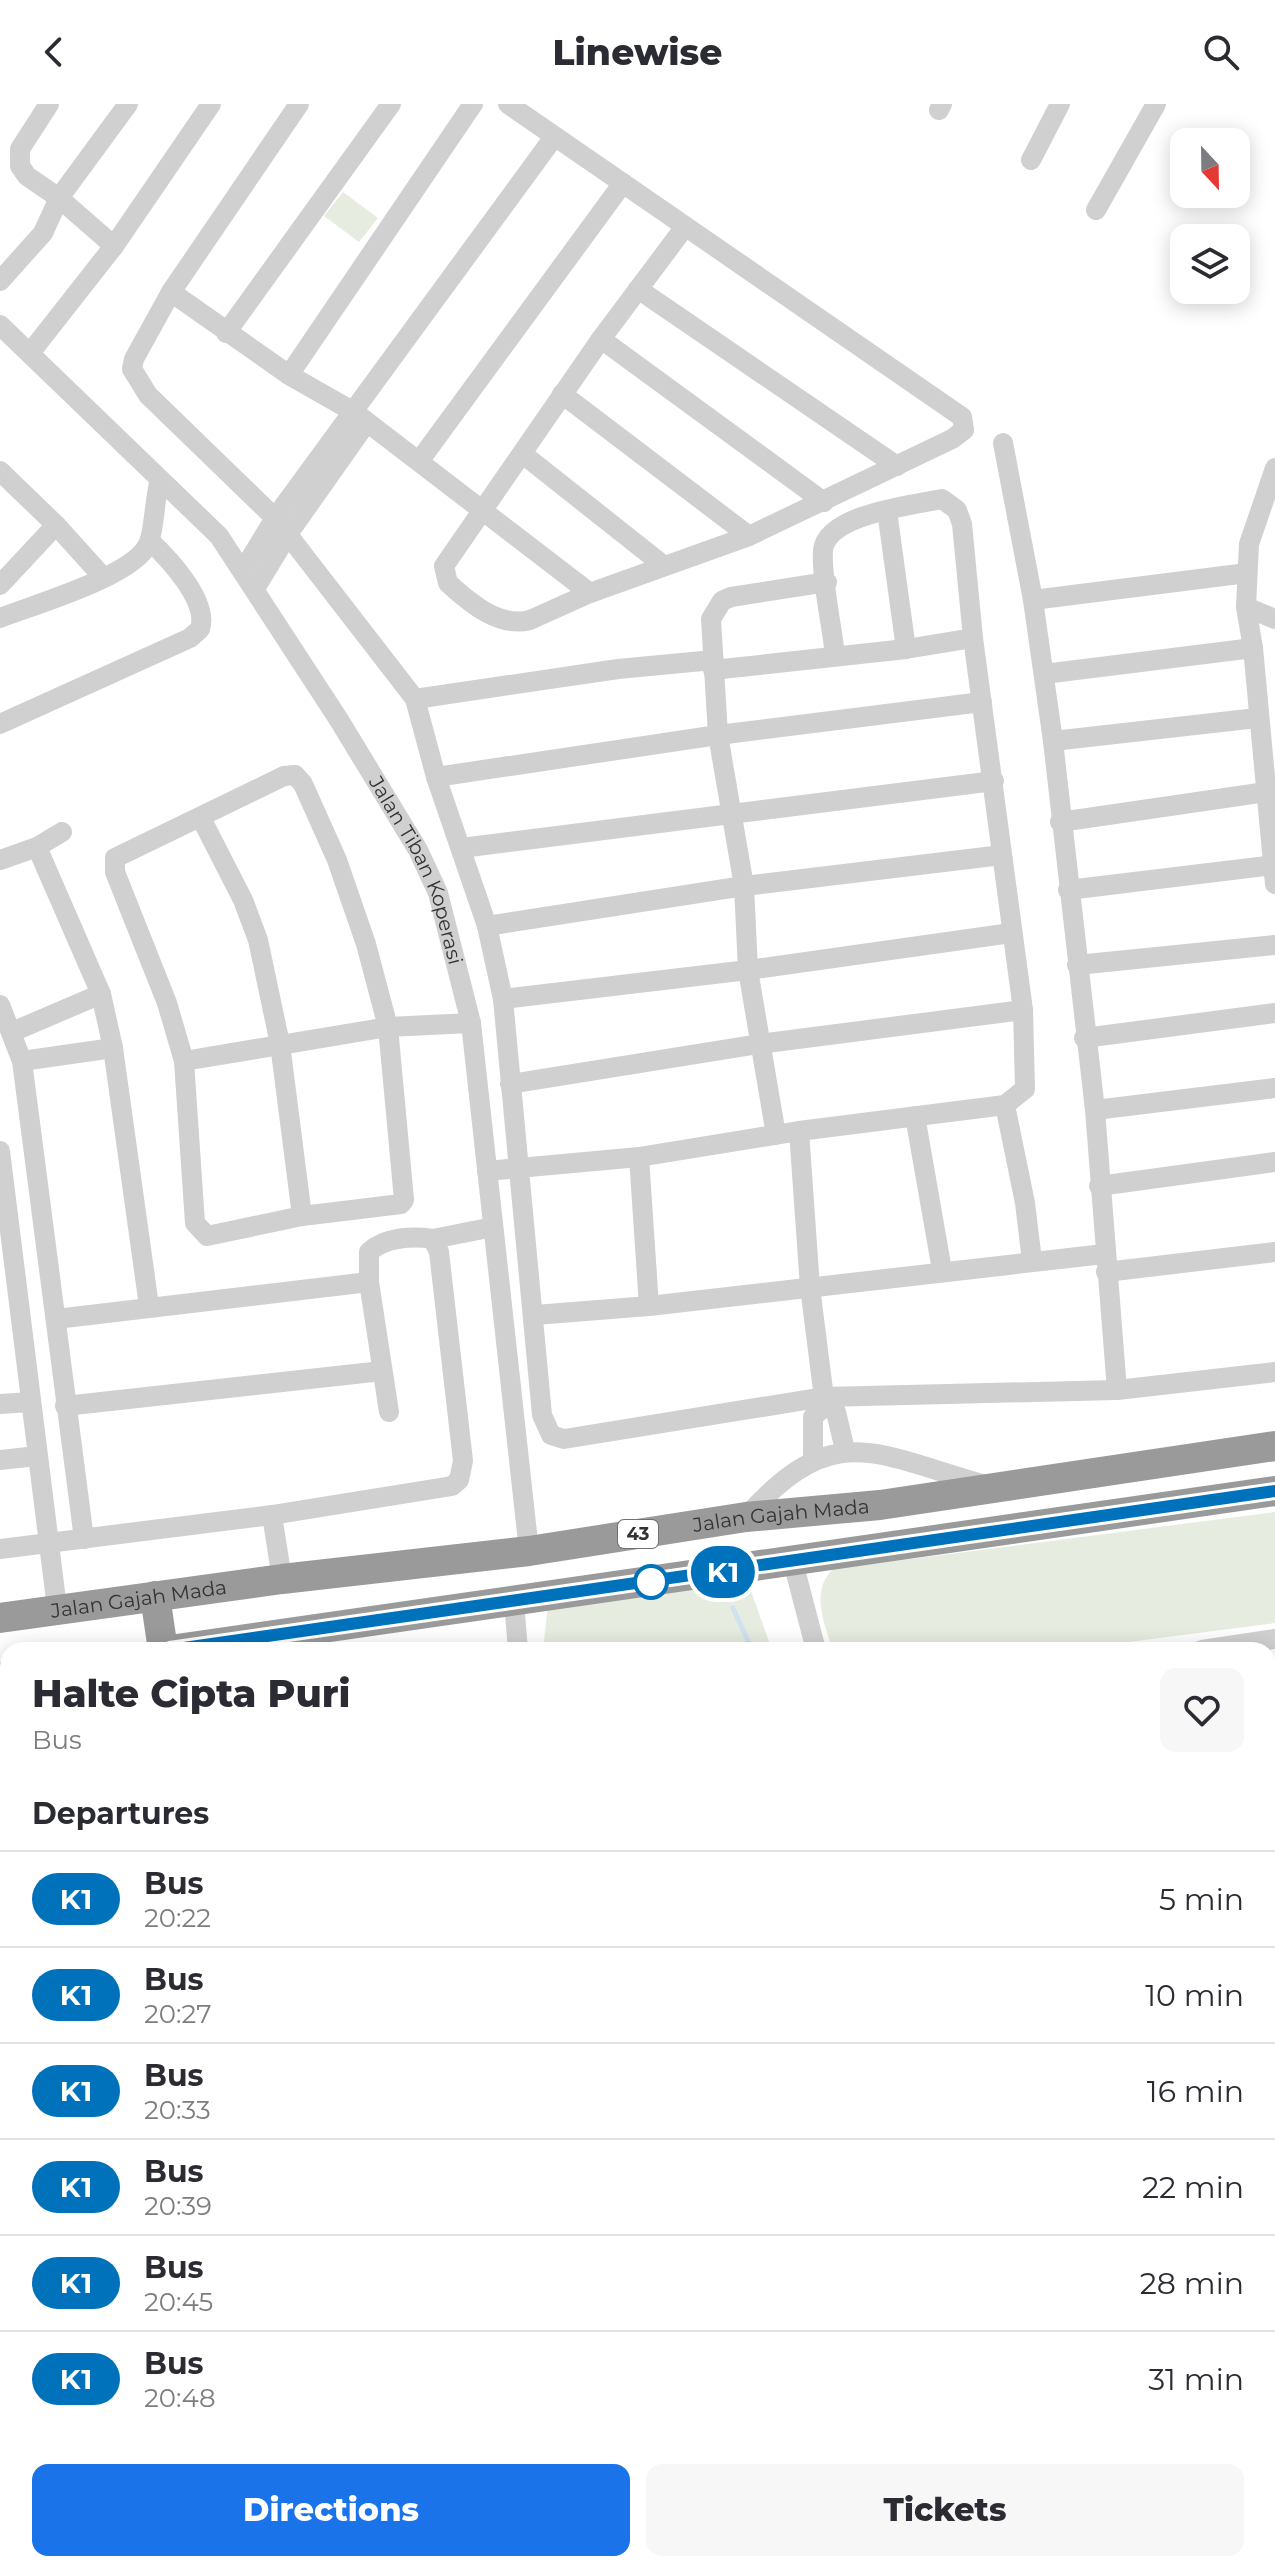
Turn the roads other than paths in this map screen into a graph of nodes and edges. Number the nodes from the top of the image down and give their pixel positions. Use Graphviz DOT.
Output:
graph roads {
  1 [pos="49,104"];
  2 [pos="128,104"];
  3 [pos="211,104"];
  4 [pos="299,104"];
  5 [pos="391,104"];
  6 [pos="473,104"];
  7 [pos="508,104"];
  8 [pos="1060,104"];
  9 [pos="1156,104"];
  10 [pos="554,137"];
  11 [pos="1031,160"];
  12 [pos="623,183"];
  13 [pos="59,198"];
  14 [pos="1096,210"];
  15 [pos="684,228"];
  16 [pos="114,246"];
  17 [pos="0,281"];
  18 [pos="638,289"];
  19 [pos="171,292"];
  20 [pos="0,325"];
  21 [pos="226,333"];
  22 [pos="601,339"];
  23 [pos="30,353"];
  24 [pos="289,375"];
  25 [pos="562,394"];
  26 [pos="360,417"];
  27 [pos="1003,443"];
  28 [pos="524,455"];
  29 [pos="420,460"];
  30 [pos="897,466"];
  31 [pos="1275,468"];
  32 [pos="0,471"];
  33 [pos="160,480"];
  34 [pos="824,502"];
  35 [pos="887,511"];
  36 [pos="482,513"];
  37 [pos="1265,522"];
  38 [pos="56,525"];
  39 [pos="281,526"];
  40 [pos="749,536"];
  41 [pos="150,541"];
  42 [pos="663,565"];
  43 [pos="244,569"];
  44 [pos="1247,573"];
  45 [pos="103,577"];
  46 [pos="827,582"];
  47 [pos="0,585"];
  48 [pos="256,587"];
  49 [pos="590,593"];
  50 [pos="1033,600"];
  51 [pos="1246,607"];
  52 [pos="0,618"];
  53 [pos="1275,619"];
  54 [pos="973,638"];
  55 [pos="1253,648"];
  56 [pos="906,649"];
  57 [pos="835,655"];
  58 [pos="713,665"];
  59 [pos="1044,674"];
  60 [pos="1266,694"];
  61 [pos="415,699"];
  62 [pos="982,702"];
  63 [pos="1257,718"];
  64 [pos="0,724"];
  65 [pos="718,735"];
  66 [pos="1053,741"];
  67 [pos="436,777"];
  68 [pos="994,781"];
  69 [pos="1268,783"];
  70 [pos="728,813"];
  71 [pos="201,818"];
  72 [pos="1060,822"];
  73 [pos="62,832"];
  74 [pos="37,847"];
  75 [pos="461,848"];
  76 [pos="1002,855"];
  77 [pos="0,860"];
  78 [pos="1274,865"];
  79 [pos="1275,881"];
  80 [pos="744,886"];
  81 [pos="1068,890"];
  82 [pos="487,926"];
  83 [pos="1011,933"];
  84 [pos="1275,945"];
  85 [pos="1077,965"];
  86 [pos="748,970"];
  87 [pos="101,994"];
  88 [pos="503,999"];
  89 [pos="0,1005"];
  90 [pos="1023,1010"];
  91 [pos="1275,1013"];
  92 [pos="471,1023"];
  93 [pos="388,1027"];
  94 [pos="12,1032"];
  95 [pos="1084,1038"];
  96 [pos="280,1044"];
  97 [pos="759,1044"];
  98 [pos="113,1048"];
  99 [pos="22,1061"];
  100 [pos="184,1061"];
  101 [pos="510,1084"];
  102 [pos="1275,1088"];
  103 [pos="1005,1105"];
  104 [pos="1095,1110"];
  105 [pos="915,1116"];
  106 [pos="799,1131"];
  107 [pos="776,1135"];
  108 [pos="0,1151"];
  109 [pos="639,1157"];
  110 [pos="1275,1162"];
  111 [pos="518,1168"];
  112 [pos="487,1171"];
  113 [pos="1099,1186"];
  114 [pos="302,1216"];
  115 [pos="493,1227"];
  116 [pos="433,1239"];
  117 [pos="1275,1252"];
  118 [pos="1032,1261"];
  119 [pos="1105,1263"];
  120 [pos="942,1270"];
  121 [pos="369,1282"];
  122 [pos="810,1287"];
  123 [pos="8,1294"];
  124 [pos="149,1306"];
  125 [pos="649,1306"];
  126 [pos="535,1315"];
  127 [pos="56,1319"];
  128 [pos="382,1371"];
  129 [pos="1275,1372"];
  130 [pos="1117,1390"];
  131 [pos="824,1401"];
  132 [pos="31,1402"];
  133 [pos="0,1404"];
  134 [pos="65,1406"];
  135 [pos="389,1412"];
  136 [pos="1275,1446"];
  137 [pos="845,1450"];
  138 [pos="37,1456"];
  139 [pos="813,1459"];
  140 [pos="0,1460"];
  141 [pos="996,1488"];
  142 [pos="1275,1491"];
  143 [pos="880,1505"];
  144 [pos="272,1515"];
  145 [pos="746,1517"];
  146 [pos="84,1539"];
  147 [pos="48,1543"];
  148 [pos="887,1546"];
  149 [pos="0,1549"];
  150 [pos="529,1551"];
  151 [pos="793,1562"];
  152 [pos="282,1579"];
  153 [pos="155,1596"];
  154 [pos="514,1602"];
  155 [pos="57,1608"];
  156 [pos="0,1618"];
  157 [pos="162,1642"];
  158 [pos="227,1642"];
  159 [pos="517,1642"];
  160 [pos="814,1642"];
  1 -- 13 [label="street"];
  2 -- 13 [label="street"];
  3 -- 16 [label="street"];
  4 -- 19 [label="street"];
  5 -- 21 [label="street"];
  6 -- 24 [label="street"];
  7 -- 10 [label="street"];
  8 -- 11 [label="street"];
  9 -- 14 [label="street"];
  10 -- 12 [label="street"];
  10 -- 26 [label="street"];
  12 -- 15 [label="street"];
  12 -- 29 [label="street"];
  13 -- 16 [label="street"];
  13 -- 17 [label="street"];
  15 -- 18 [label="street"];
  15 -- 30 [label="street"];
  16 -- 23 [label="street"];
  18 -- 22 [label="street"];
  18 -- 30 [label="street"];
  19 -- 21 [label="street"];
  19 -- 39 [label="street"];
  20 -- 23 [label="street, Jalan Tiban Koperasi"];
  21 -- 24 [label="street"];
  22 -- 25 [label="street"];
  22 -- 34 [label="street"];
  23 -- 33 [label="street, Jalan Tiban Koperasi"];
  24 -- 26 [label="street"];
  25 -- 28 [label="street"];
  25 -- 40 [label="street"];
  26 -- 29 [label="street"];
  26 -- 39 [label="street"];
  27 -- 50 [label="street"];
  28 -- 36 [label="street"];
  28 -- 42 [label="street"];
  29 -- 36 [label="street"];
  30 -- 34 [label="street"];
  31 -- 37 [label="street"];
  32 -- 38 [label="street"];
  33 -- 41 [label="street"];
  33 -- 43 [label="street, Jalan Tiban Koperasi"];
  34 -- 40 [label="street"];
  35 -- 46 [label="street"];
  35 -- 54 [label="street"];
  35 -- 56 [label="street"];
  36 -- 49 [label="street"];
  36 -- 49 [label="street"];
  37 -- 44 [label="street"];
  38 -- 45 [label="street"];
  38 -- 47 [label="street"];
  39 -- 43 [label="street"];
  39 -- 48 [label="street"];
  39 -- 61 [label="street"];
  40 -- 42 [label="street"];
  41 -- 45 [label="street"];
  41 -- 64 [label="street"];
  42 -- 49 [label="street"];
  43 -- 48 [label="street, Jalan Tiban Koperasi"];
  44 -- 50 [label="street"];
  44 -- 51 [label="street"];
  45 -- 52 [label="street"];
  46 -- 57 [label="street"];
  46 -- 58 [label="street"];
  48 -- 92 [label="street, Jalan Tiban Koperasi"];
  50 -- 59 [label="street"];
  51 -- 53 [label="street"];
  51 -- 55 [label="street"];
  54 -- 56 [label="street"];
  54 -- 62 [label="street"];
  55 -- 59 [label="street"];
  55 -- 60 [label="street"];
  56 -- 57 [label="street"];
  57 -- 58 [label="street"];
  58 -- 61 [label="street"];
  58 -- 65 [label="street"];
  59 -- 66 [label="street"];
  60 -- 63 [label="street"];
  61 -- 67 [label="street"];
  62 -- 65 [label="street"];
  62 -- 68 [label="street"];
  63 -- 66 [label="street"];
  63 -- 69 [label="street"];
  65 -- 67 [label="street"];
  65 -- 70 [label="street"];
  66 -- 72 [label="street"];
  67 -- 75 [label="street"];
  68 -- 70 [label="street"];
  68 -- 76 [label="street"];
  69 -- 72 [label="street"];
  69 -- 78 [label="street"];
  70 -- 75 [label="street"];
  70 -- 80 [label="street"];
  71 -- 93 [label="street"];
  71 -- 96 [label="street"];
  71 -- 100 [label="street"];
  72 -- 81 [label="street"];
  73 -- 74 [label="street"];
  74 -- 77 [label="street"];
  74 -- 87 [label="street"];
  75 -- 82 [label="street"];
  76 -- 80 [label="street"];
  76 -- 83 [label="street"];
  78 -- 79 [label="street"];
  78 -- 81 [label="street"];
  80 -- 82 [label="street"];
  80 -- 86 [label="street"];
  81 -- 85 [label="street"];
  82 -- 88 [label="street"];
  83 -- 86 [label="street"];
  83 -- 90 [label="street"];
  84 -- 85 [label="street"];
  85 -- 95 [label="street"];
  86 -- 88 [label="street"];
  86 -- 97 [label="street"];
  87 -- 94 [label="street"];
  87 -- 98 [label="street"];
  88 -- 101 [label="street"];
  89 -- 94 [label="street"];
  90 -- 97 [label="street"];
  90 -- 103 [label="street"];
  91 -- 95 [label="street"];
  92 -- 93 [label="street"];
  92 -- 112 [label="street, Jalan Tiban Koperasi"];
  93 -- 96 [label="street"];
  93 -- 114 [label="street"];
  94 -- 99 [label="street"];
  95 -- 104 [label="street"];
  96 -- 100 [label="street"];
  96 -- 114 [label="street"];
  97 -- 101 [label="street"];
  97 -- 107 [label="street"];
  98 -- 99 [label="street"];
  98 -- 124 [label="street"];
  99 -- 127 [label="street"];
  100 -- 114 [label="street"];
  101 -- 111 [label="street"];
  102 -- 104 [label="street"];
  103 -- 105 [label="street"];
  103 -- 118 [label="street"];
  104 -- 113 [label="street"];
  105 -- 106 [label="street"];
  105 -- 120 [label="street"];
  106 -- 107 [label="street"];
  106 -- 122 [label="street"];
  107 -- 109 [label="street"];
  108 -- 123 [label="street"];
  109 -- 111 [label="street"];
  109 -- 125 [label="street"];
  110 -- 113 [label="street"];
  111 -- 112 [label="street"];
  111 -- 126 [label="street"];
  112 -- 115 [label="street, Jalan Tiban Koperasi"];
  113 -- 119 [label="street"];
  115 -- 116 [label="street"];
  115 -- 150 [label="street, Jalan Tiban Koperasi"];
  116 -- 121 [label="street"];
  116 -- 144 [label="street"];
  117 -- 119 [label="street"];
  118 -- 119 [label="street"];
  118 -- 120 [label="street"];
  119 -- 130 [label="street"];
  120 -- 122 [label="street"];
  121 -- 124 [label="street"];
  121 -- 128 [label="street"];
  122 -- 125 [label="street"];
  122 -- 131 [label="street"];
  123 -- 132 [label="street"];
  124 -- 127 [label="street"];
  125 -- 126 [label="street"];
  126 -- 131 [label="street"];
  127 -- 134 [label="street"];
  128 -- 134 [label="street"];
  128 -- 135 [label="street"];
  129 -- 130 [label="street"];
  130 -- 131 [label="street"];
  131 -- 137 [label="street"];
  131 -- 139 [label="street"];
  132 -- 133 [label="street"];
  132 -- 138 [label="street"];
  134 -- 146 [label="street"];
  136 -- 141 [label="highway, Jalan Gajah Mada / 43"];
  137 -- 139 [label="street"];
  137 -- 141 [label="street"];
  138 -- 140 [label="street"];
  138 -- 147 [label="street"];
  139 -- 145 [label="street"];
  141 -- 143 [label="highway, Jalan Gajah Mada / 43"];
  142 -- 148 [label="highway, Jalan Gajah Mada"];
  143 -- 145 [label="highway, Jalan Gajah Mada / 43"];
  143 -- 148 [label="highway"];
  144 -- 146 [label="street"];
  144 -- 152 [label="street"];
  145 -- 150 [label="highway, Jalan Gajah Mada / 43"];
  146 -- 147 [label="street"];
  147 -- 149 [label="street"];
  147 -- 155 [label="street"];
  148 -- 151 [label="highway, Jalan Gajah Mada"];
  150 -- 152 [label="highway, Jalan Gajah Mada / 43"];
  151 -- 154 [label="highway, Jalan Gajah Mada"];
  151 -- 160 [label="street"];
  152 -- 153 [label="highway, Jalan Gajah Mada / 43"];
  153 -- 155 [label="highway, Jalan Gajah Mada / 43"];
  153 -- 157 [label="highway"];
  154 -- 158 [label="highway, Jalan Gajah Mada"];
  154 -- 159 [label="street"];
  155 -- 156 [label="highway, Jalan Gajah Mada / 43"];
}
